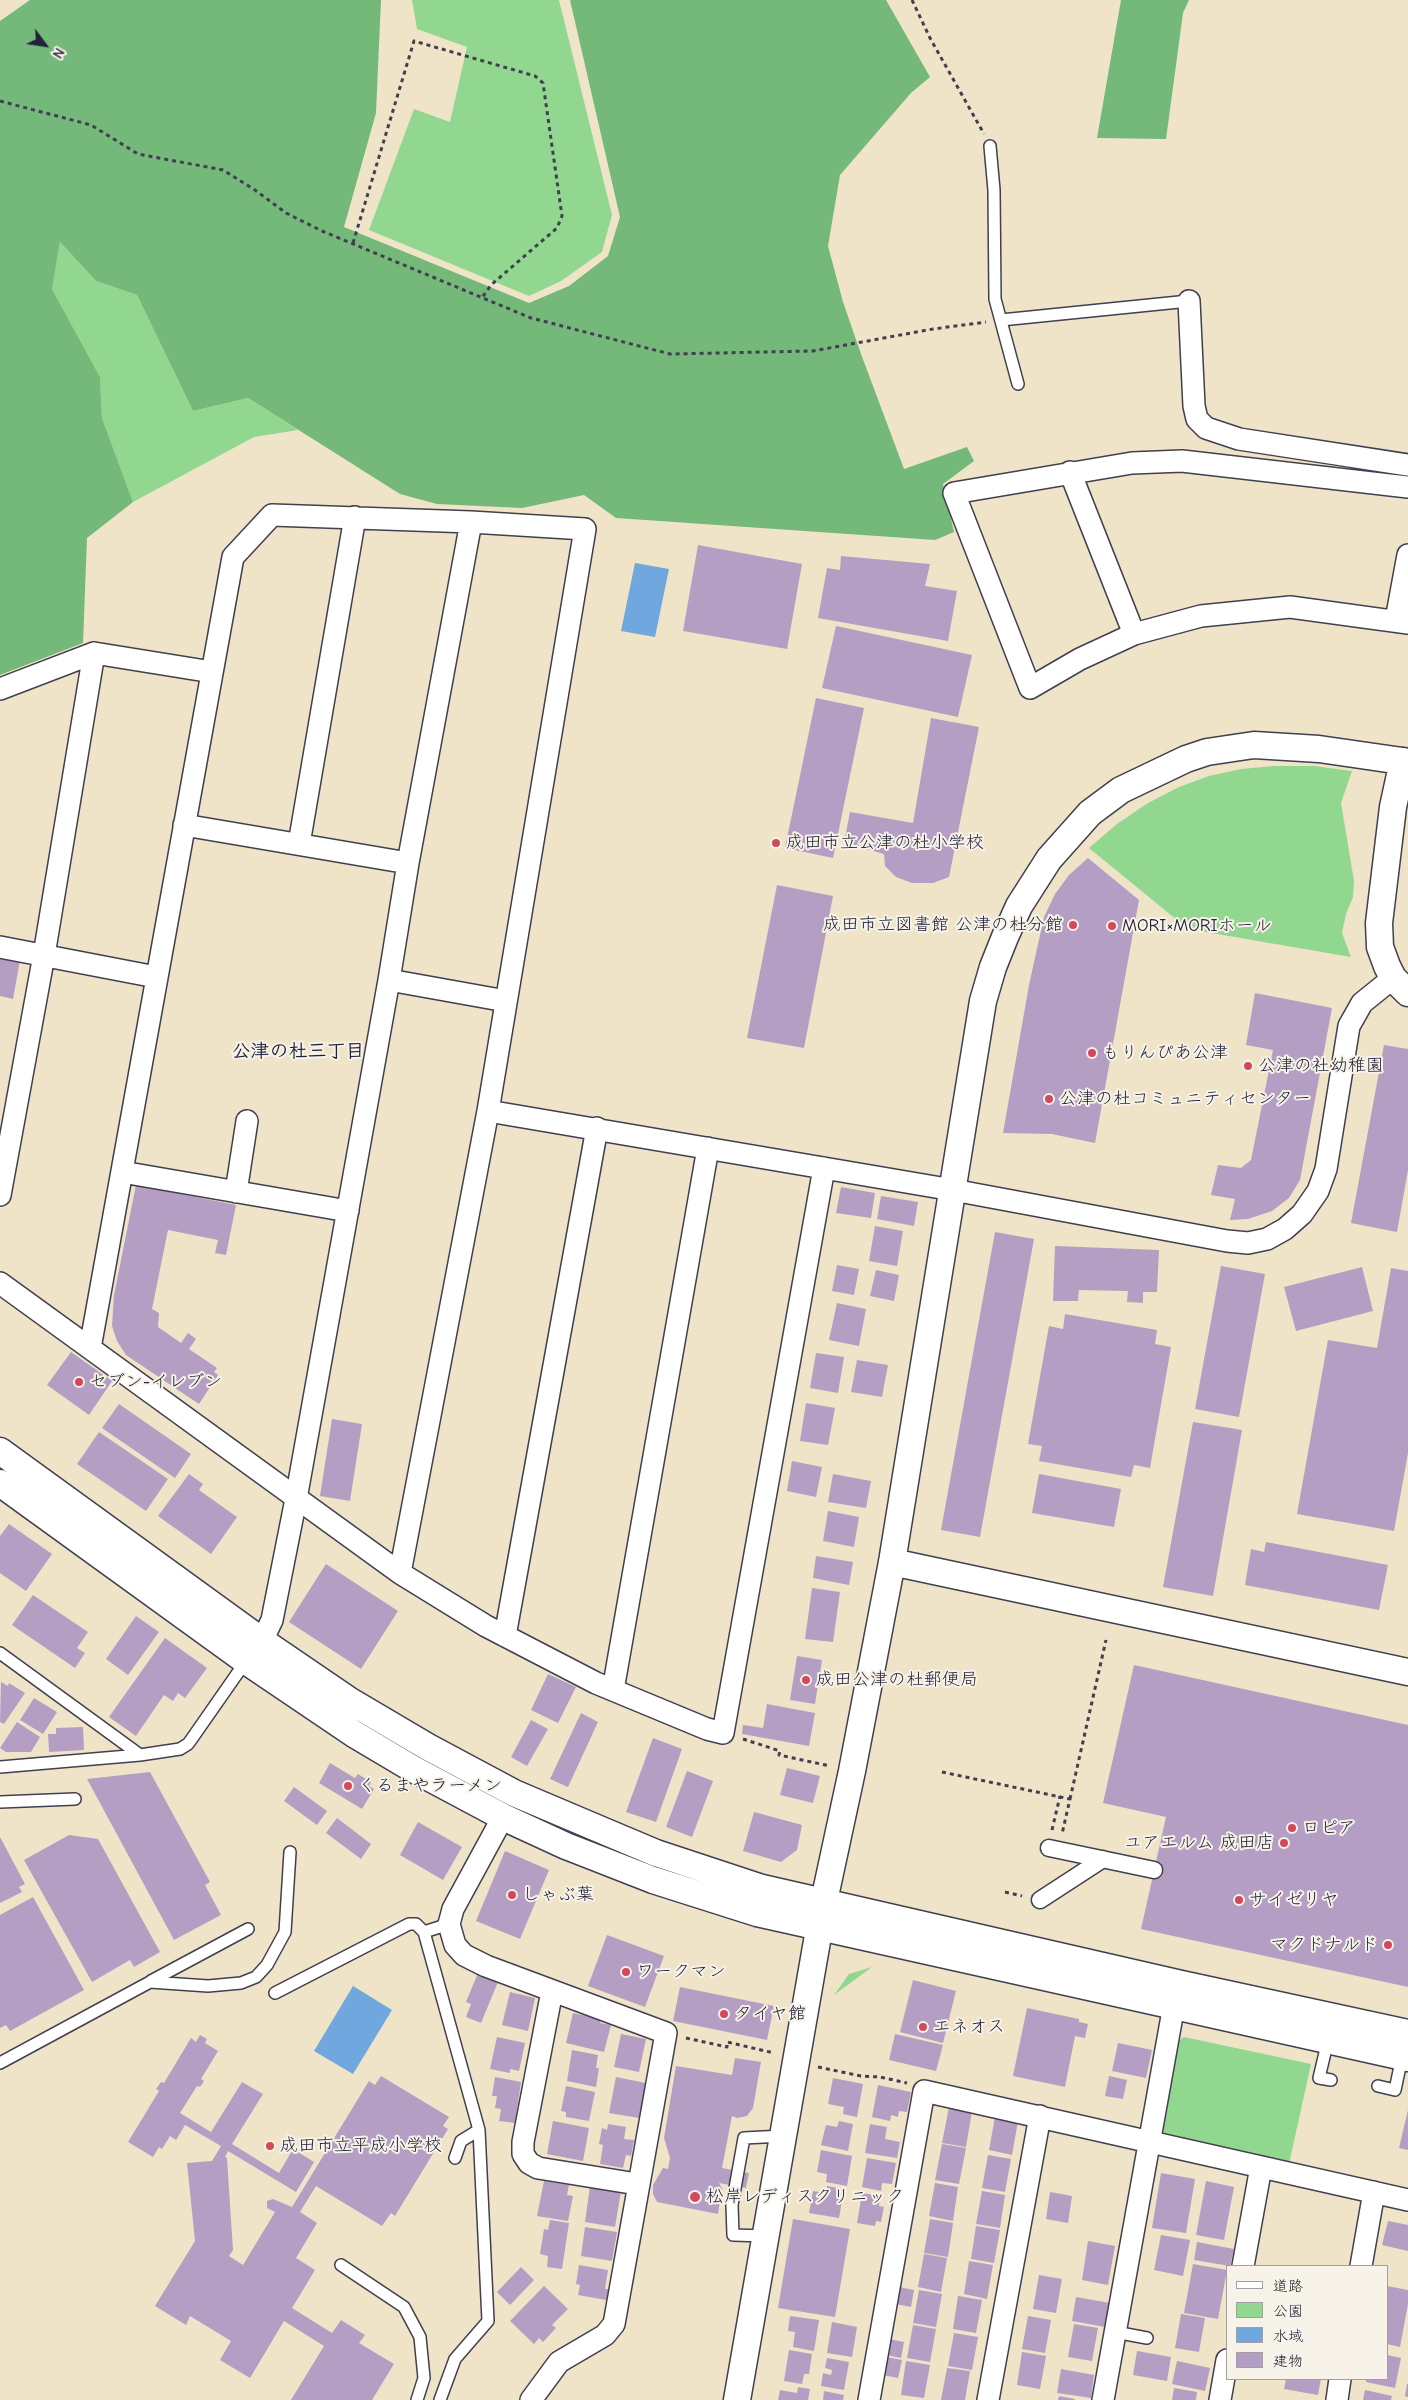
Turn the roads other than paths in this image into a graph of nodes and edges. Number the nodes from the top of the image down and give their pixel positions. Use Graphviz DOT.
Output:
graph roads {
  1 [pos="990,146"];
  2 [pos="1189,301"];
  3 [pos="1001,320"];
  4 [pos="1018,384"];
  5 [pos="1408,465"];
  6 [pos="1070,472"];
  7 [pos="1408,487"];
  8 [pos="355,517"];
  9 [pos="471,522"];
  10 [pos="1408,555"];
  11 [pos="1402,622"];
  12 [pos="1134,634"];
  13 [pos="94,653"];
  14 [pos="212,672"];
  15 [pos="0,689"];
  16 [pos="1406,761"];
  17 [pos="184,825"];
  18 [pos="299,844"];
  19 [pos="408,863"];
  20 [pos="0,946"];
  21 [pos="44,955"];
  22 [pos="156,976"];
  23 [pos="389,980"];
  24 [pos="1401,985"];
  25 [pos="506,1001"];
  26 [pos="488,1110"];
  27 [pos="247,1121"];
  28 [pos="597,1128"];
  29 [pos="4,1143"];
  30 [pos="708,1148"];
  31 [pos="824,1168"];
  32 [pos="122,1172"];
  33 [pos="953,1190"];
  34 [pos="236,1192"];
  35 [pos="0,1195"];
  36 [pos="348,1211"];
  37 [pos="0,1283"];
  38 [pos="90,1348"];
  39 [pos="0,1451"];
  40 [pos="0,1483"];
  41 [pos="296,1499"];
  42 [pos="892,1562"];
  43 [pos="400,1573"];
  44 [pos="505,1636"];
  45 [pos="262,1641"];
  46 [pos="0,1653"];
  47 [pos="246,1661"];
  48 [pos="1408,1672"];
  49 [pos="613,1690"];
  50 [pos="140,1755"];
  51 [pos="0,1767"];
  52 [pos="75,1799"];
  53 [pos="0,1802"];
  54 [pos="503,1817"];
  55 [pos="1055,1845"];
  56 [pos="290,1852"];
  57 [pos="1103,1859"];
  58 [pos="1154,1870"];
  59 [pos="1040,1900"];
  60 [pos="824,1901"];
  61 [pos="450,1924"];
  62 [pos="820,1928"];
  63 [pos="248,1929"];
  64 [pos="424,1932"];
  65 [pos="150,1982"];
  66 [pos="552,1991"];
  67 [pos="274,1993"];
  68 [pos="1174,2005"];
  69 [pos="1328,2040"];
  70 [pos="1406,2049"];
  71 [pos="0,2063"];
  72 [pos="1331,2080"];
  73 [pos="1378,2086"];
  74 [pos="1040,2116"];
  75 [pos="479,2130"];
  76 [pos="783,2136"];
  77 [pos="1150,2143"];
  78 [pos="456,2158"];
  79 [pos="1261,2167"];
  80 [pos="637,2184"];
  81 [pos="1374,2192"];
  82 [pos="1408,2200"];
  83 [pos="766,2236"];
  84 [pos="341,2265"];
  85 [pos="1243,2265"];
  86 [pos="1360,2265"];
  87 [pos="1115,2332"];
  88 [pos="1148,2338"];
  89 [pos="1226,2366"];
  90 [pos="1340,2380"];
  91 [pos="418,2400"];
  92 [pos="440,2400"];
  93 [pos="531,2400"];
  94 [pos="737,2400"];
  95 [pos="869,2400"];
  96 [pos="988,2400"];
  97 [pos="1103,2400"];
  98 [pos="1220,2400"];
  99 [pos="1337,2400"];
  1 -- 3 [label="lane"];
  2 -- 3 [label="lane"];
  2 -- 5 [label="street"];
  3 -- 4 [label="lane"];
  6 -- 7 [label="street"];
  6 -- 12 [label="street"];
  6 -- 12 [label="street"];
  8 -- 9 [label="street"];
  8 -- 14 [label="street"];
  8 -- 18 [label="street"];
  9 -- 19 [label="street"];
  9 -- 25 [label="street"];
  10 -- 11 [label="street"];
  11 -- 12 [label="street"];
  13 -- 14 [label="street"];
  13 -- 15 [label="street"];
  13 -- 21 [label="street"];
  14 -- 17 [label="street"];
  16 -- 24 [label="street"];
  16 -- 33 [label="street"];
  17 -- 18 [label="street"];
  17 -- 22 [label="street"];
  18 -- 19 [label="street"];
  19 -- 23 [label="street"];
  20 -- 21 [label="street"];
  21 -- 22 [label="street"];
  21 -- 29 [label="street"];
  22 -- 32 [label="street"];
  23 -- 25 [label="street"];
  23 -- 36 [label="street"];
  24 -- 33 [label="street"];
  25 -- 26 [label="street"];
  26 -- 28 [label="street"];
  26 -- 43 [label="street"];
  27 -- 34 [label="street"];
  28 -- 30 [label="street"];
  28 -- 44 [label="street"];
  29 -- 35 [label="street"];
  30 -- 31 [label="street"];
  30 -- 49 [label="street"];
  31 -- 33 [label="street"];
  31 -- 49 [label="street"];
  32 -- 34 [label="street"];
  32 -- 38 [label="street"];
  33 -- 42 [label="street"];
  34 -- 36 [label="street"];
  36 -- 41 [label="street"];
  37 -- 38 [label="street"];
  38 -- 41 [label="street"];
  39 -- 45 [label="street"];
  40 -- 47 [label="street"];
  41 -- 43 [label="street"];
  41 -- 45 [label="street"];
  42 -- 48 [label="street"];
  42 -- 60 [label="street"];
  43 -- 44 [label="street"];
  44 -- 49 [label="street"];
  45 -- 60 [label="street"];
  46 -- 50 [label="lane"];
  47 -- 50 [label="lane"];
  47 -- 54 [label="street"];
  50 -- 51 [label="lane"];
  52 -- 53 [label="lane"];
  54 -- 61 [label="street"];
  54 -- 62 [label="street"];
  55 -- 57 [label="street"];
  56 -- 65 [label="lane"];
  57 -- 58 [label="street"];
  57 -- 59 [label="street"];
  60 -- 62 [label="street"];
  60 -- 70 [label="street"];
  61 -- 64 [label="lane"];
  61 -- 66 [label="street"];
  62 -- 68 [label="street"];
  62 -- 76 [label="street"];
  63 -- 65 [label="lane"];
  64 -- 67 [label="lane"];
  64 -- 75 [label="lane"];
  65 -- 71 [label="lane"];
  66 -- 80 [label="street"];
  66 -- 80 [label="street"];
  68 -- 69 [label="street"];
  68 -- 77 [label="street"];
  69 -- 70 [label="street"];
  69 -- 72 [label="lane"];
  70 -- 73 [label="lane"];
  74 -- 77 [label="street"];
  74 -- 95 [label="street"];
  74 -- 96 [label="street"];
  75 -- 78 [label="lane"];
  75 -- 92 [label="lane"];
  76 -- 83 [label="street"];
  76 -- 83 [label="lane"];
  77 -- 79 [label="street"];
  77 -- 87 [label="street"];
  79 -- 81 [label="street"];
  79 -- 85 [label="street"];
  80 -- 93 [label="street"];
  81 -- 82 [label="street"];
  81 -- 86 [label="street"];
  83 -- 94 [label="street"];
  84 -- 91 [label="lane"];
  87 -- 88 [label="lane"];
  87 -- 97 [label="street"];
  89 -- 98 [label="street"];
  90 -- 99 [label="street"];
}
